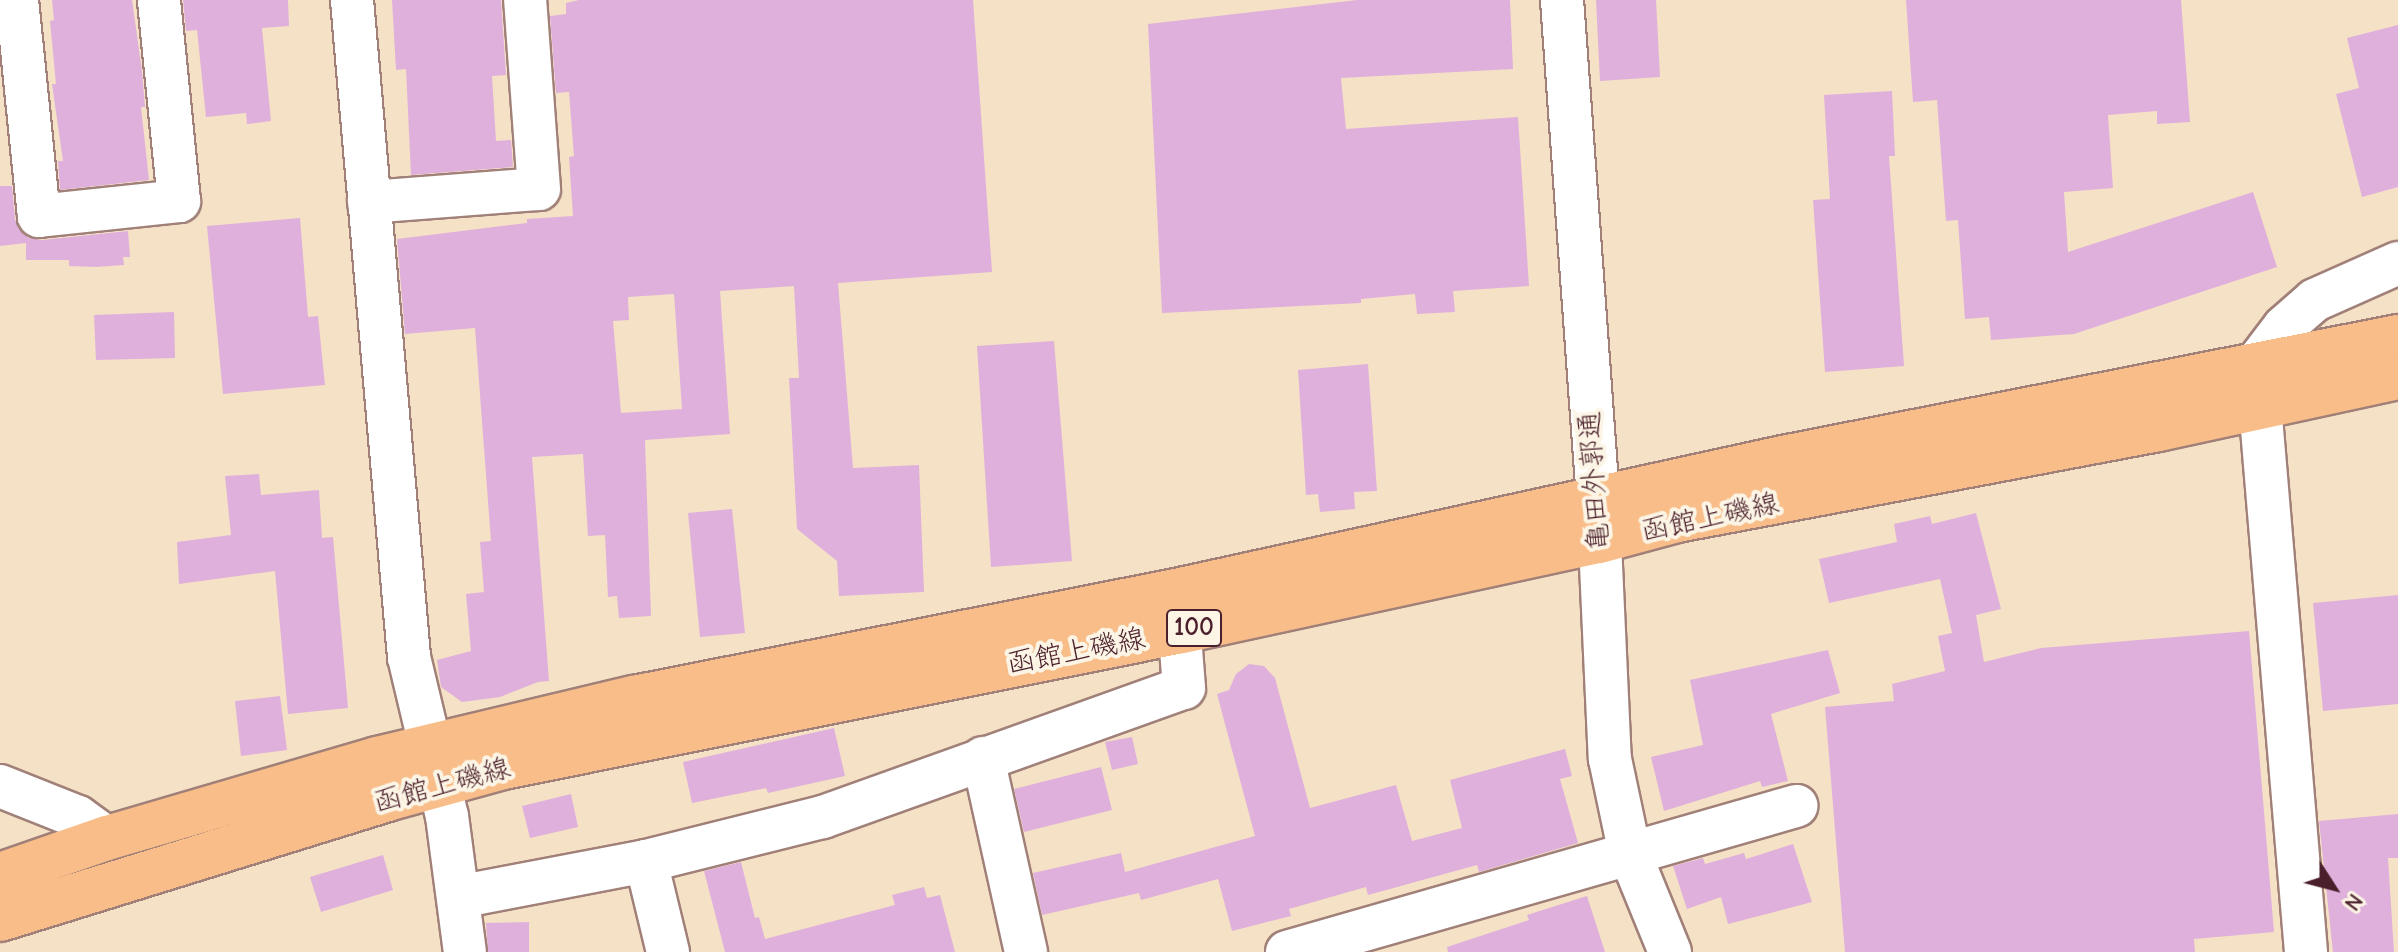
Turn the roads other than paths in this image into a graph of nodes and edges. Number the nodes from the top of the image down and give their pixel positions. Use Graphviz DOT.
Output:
graph roads {
  1 [pos="17,0"];
  2 [pos="159,0"];
  3 [pos="352,0"];
  4 [pos="525,0"];
  5 [pos="1562,0"];
  6 [pos="16,155"];
  7 [pos="369,202"];
  8 [pos="2398,263"];
  9 [pos="2398,337"];
  10 [pos="2398,377"];
  11 [pos="2257,386"];
  12 [pos="1598,499"];
  13 [pos="1599,541"];
  14 [pos="1179,611"];
  15 [pos="983,758"];
  16 [pos="433,766"];
  17 [pos="0,786"];
  18 [pos="1796,806"];
  19 [pos="107,838"];
  20 [pos="1630,854"];
  21 [pos="646,861"];
  22 [pos="0,875"];
  23 [pos="458,897"];
  24 [pos="0,919"];
  25 [pos="465,952"];
  26 [pos="668,952"];
  27 [pos="1026,952"];
  28 [pos="1287,952"];
  29 [pos="1670,952"];
  30 [pos="2306,952"];
  1 -- 6 [label="street"];
  2 -- 6 [label="street"];
  3 -- 7 [label="street"];
  4 -- 7 [label="street"];
  5 -- 12 [label="street, 亀田外郭通"];
  7 -- 16 [label="street"];
  8 -- 11 [label="street"];
  9 -- 11 [label="main road, 函館上磯線 / 100"];
  10 -- 11 [label="main road, 函館上磯線 / 100"];
  11 -- 12 [label="main road, 函館上磯線 / 100"];
  11 -- 13 [label="main road, 函館上磯線 / 100"];
  11 -- 30 [label="street"];
  12 -- 13 [label="street, 亀田外郭通"];
  12 -- 14 [label="main road, 函館上磯線 / 100"];
  13 -- 14 [label="main road, 函館上磯線 / 100"];
  13 -- 20 [label="street, 亀田外郭通"];
  14 -- 15 [label="street"];
  14 -- 16 [label="main road, 函館上磯線 / 100"];
  15 -- 21 [label="street"];
  15 -- 27 [label="street"];
  16 -- 19 [label="main road, 函館上磯線 / 100"];
  16 -- 23 [label="street"];
  16 -- 24 [label="main road, 函館上磯線 / 100"];
  17 -- 19 [label="street"];
  18 -- 20 [label="street"];
  19 -- 22 [label="main road, 函館上磯線 / 100"];
  20 -- 28 [label="street"];
  20 -- 29 [label="street, 亀田外郭通"];
  21 -- 23 [label="street"];
  21 -- 26 [label="street"];
  23 -- 25 [label="street"];
}
